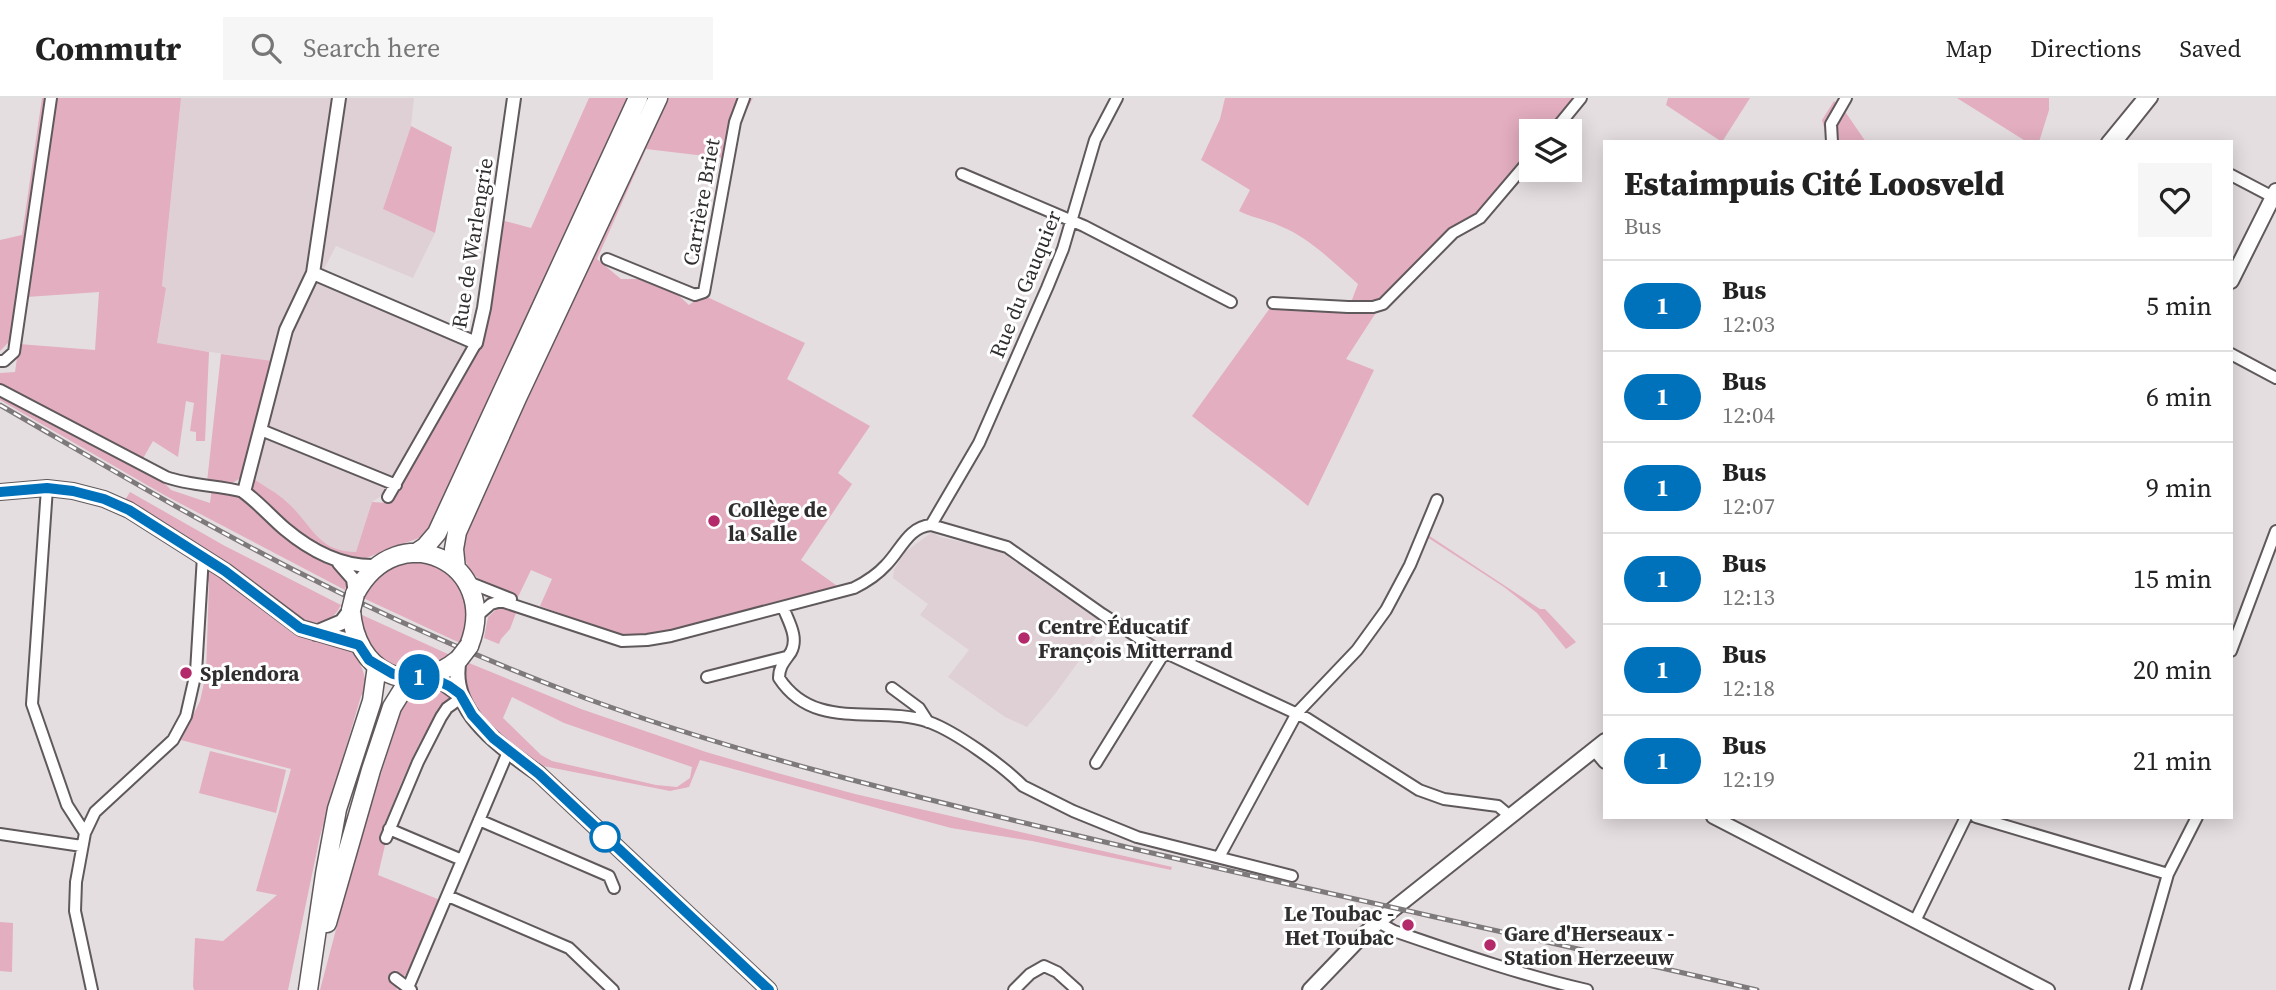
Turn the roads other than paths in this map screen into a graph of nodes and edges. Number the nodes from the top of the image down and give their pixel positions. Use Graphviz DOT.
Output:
graph roads {
  1 [pos="51,98"];
  2 [pos="340,98"];
  3 [pos="514,98"];
  4 [pos="638,98"];
  5 [pos="658,98"];
  6 [pos="744,98"];
  7 [pos="1117,98"];
  8 [pos="1581,98"];
  9 [pos="1846,98"];
  10 [pos="2143,98"];
  11 [pos="2152,98"];
  12 [pos="1564,119"];
  13 [pos="1832,140"];
  14 [pos="2109,140"];
  15 [pos="2119,140"];
  16 [pos="1519,172"];
  17 [pos="962,174"];
  18 [pos="2233,176"];
  19 [pos="2274,194"];
  20 [pos="1072,221"];
  21 [pos="579,245"];
  22 [pos="607,259"];
  23 [pos="2233,271"];
  24 [pos="313,273"];
  25 [pos="1231,302"];
  26 [pos="1273,303"];
  27 [pos="475,342"];
  28 [pos="2233,355"];
  29 [pos="0,361"];
  30 [pos="2276,378"];
  31 [pos="0,390"];
  32 [pos="261,430"];
  33 [pos="396,485"];
  34 [pos="47,488"];
  35 [pos="0,492"];
  36 [pos="244,492"];
  37 [pos="388,497"];
  38 [pos="1437,500"];
  39 [pos="931,525"];
  40 [pos="2276,531"];
  41 [pos="416,553"];
  42 [pos="203,556"];
  43 [pos="336,560"];
  44 [pos="375,566"];
  45 [pos="461,575"];
  46 [pos="353,602"];
  47 [pos="519,605"];
  48 [pos="783,607"];
  49 [pos="476,617"];
  50 [pos="316,633"];
  51 [pos="359,645"];
  52 [pos="2233,646"];
  53 [pos="464,652"];
  54 [pos="1164,653"];
  55 [pos="786,657"];
  56 [pos="377,666"];
  57 [pos="419,677"];
  58 [pos="708,677"];
  59 [pos="892,688"];
  60 [pos="461,696"];
  61 [pos="1297,713"];
  62 [pos="928,722"];
  63 [pos="1600,745"];
  64 [pos="508,752"];
  65 [pos="1096,764"];
  66 [pos="1511,817"];
  67 [pos="1717,819"];
  68 [pos="1965,819"];
  69 [pos="1983,819"];
  70 [pos="2196,819"];
  71 [pos="478,820"];
  72 [pos="85,833"];
  73 [pos="0,834"];
  74 [pos="82,846"];
  75 [pos="1219,857"];
  76 [pos="462,860"];
  77 [pos="2168,874"];
  78 [pos="1292,876"];
  79 [pos="614,888"];
  80 [pos="448,896"];
  81 [pos="1915,921"];
  82 [pos="1378,922"];
  83 [pos="395,978"];
  84 [pos="309,985"];
  85 [pos="409,989"];
  86 [pos="92,990"];
  87 [pos="613,990"];
  88 [pos="769,990"];
  89 [pos="1014,990"];
  90 [pos="1077,990"];
  91 [pos="1310,990"];
  92 [pos="1587,990"];
  93 [pos="2048,990"];
  94 [pos="2135,990"];
  1 -- 29 [label="street"];
  2 -- 24 [label="street"];
  3 -- 27 [label="street, Rue de Warlengrie"];
  4 -- 21 [label="highway"];
  5 -- 21 [label="highway"];
  6 -- 22 [label="street, Carrière Briet"];
  7 -- 20 [label="street, Rue du Gauquier"];
  8 -- 12 [label="street"];
  9 -- 13 [label="street"];
  10 -- 14 [label="street"];
  11 -- 15 [label="street"];
  16 -- 26 [label="street"];
  17 -- 20 [label="street"];
  18 -- 19 [label="street"];
  19 -- 23 [label="main road"];
  20 -- 25 [label="street"];
  20 -- 39 [label="street, Rue du Gauquier"];
  21 -- 41 [label="highway"];
  21 -- 45 [label="highway"];
  24 -- 27 [label="street"];
  24 -- 32 [label="street"];
  27 -- 33 [label="street, Rue de Warlengrie"];
  28 -- 30 [label="street"];
  31 -- 36 [label="street"];
  32 -- 33 [label="street"];
  32 -- 36 [label="street"];
  33 -- 37 [label="street, Rue de Warlengrie"];
  34 -- 35 [label="main road"];
  34 -- 42 [label="main road"];
  34 -- 72 [label="street"];
  36 -- 43 [label="street"];
  38 -- 61 [label="street"];
  39 -- 48 [label="street"];
  39 -- 54 [label="street"];
  40 -- 52 [label="street"];
  41 -- 44 [label="highway"];
  41 -- 45 [label="highway"];
  42 -- 50 [label="main road"];
  42 -- 72 [label="street"];
  43 -- 44 [label="street"];
  43 -- 46 [label="street"];
  44 -- 46 [label="highway"];
  45 -- 47 [label="street"];
  45 -- 49 [label="highway"];
  46 -- 50 [label="main road"];
  46 -- 51 [label="highway"];
  47 -- 48 [label="street"];
  47 -- 49 [label="street"];
  48 -- 55 [label="street"];
  49 -- 53 [label="highway"];
  50 -- 51 [label="main road"];
  51 -- 56 [label="highway"];
  53 -- 57 [label="highway"];
  53 -- 60 [label="main road"];
  54 -- 61 [label="street"];
  54 -- 65 [label="street"];
  55 -- 58 [label="street"];
  55 -- 62 [label="street"];
  56 -- 57 [label="highway"];
  56 -- 84 [label="highway"];
  57 -- 60 [label="main road"];
  57 -- 84 [label="highway"];
  59 -- 62 [label="street"];
  60 -- 64 [label="main road"];
  60 -- 76 [label="street"];
  61 -- 66 [label="street"];
  61 -- 75 [label="street"];
  62 -- 75 [label="street"];
  63 -- 66 [label="main road"];
  64 -- 71 [label="street"];
  64 -- 88 [label="main road"];
  66 -- 82 [label="main road"];
  67 -- 81 [label="street"];
  68 -- 81 [label="street"];
  69 -- 77 [label="street"];
  70 -- 77 [label="street"];
  71 -- 76 [label="street"];
  71 -- 79 [label="street"];
  72 -- 74 [label="street"];
  73 -- 74 [label="street"];
  74 -- 86 [label="street"];
  75 -- 78 [label="street"];
  76 -- 80 [label="street"];
  77 -- 94 [label="street"];
  80 -- 85 [label="street"];
  80 -- 87 [label="street"];
  81 -- 93 [label="street"];
  82 -- 91 [label="main road"];
  82 -- 92 [label="street"];
  83 -- 85 [label="street"];
  89 -- 90 [label="street"];
}
